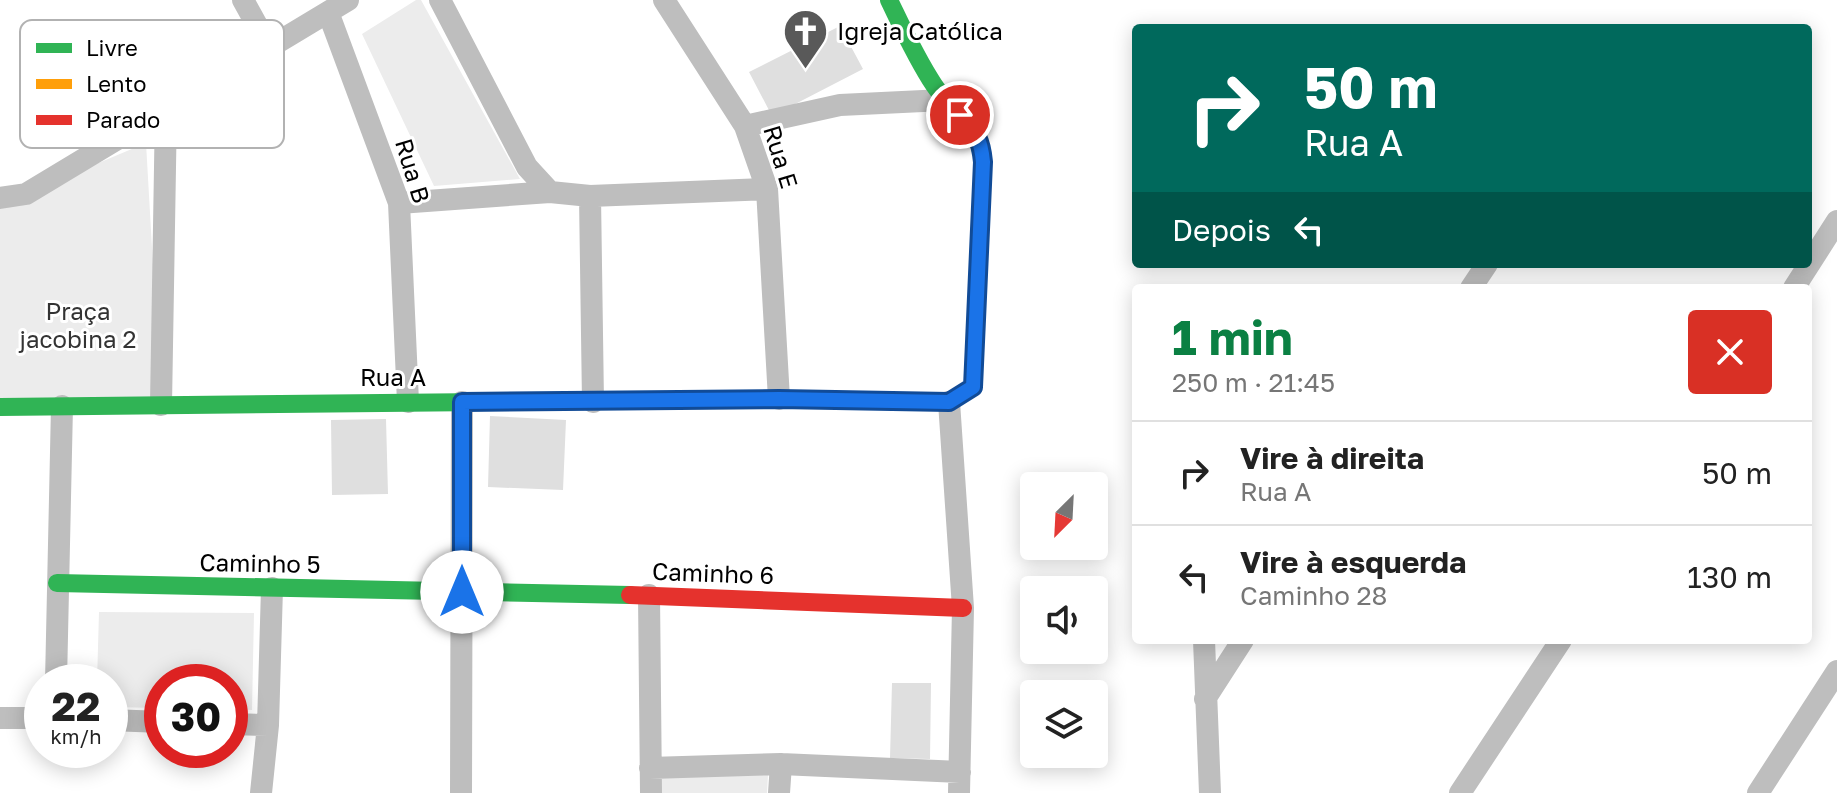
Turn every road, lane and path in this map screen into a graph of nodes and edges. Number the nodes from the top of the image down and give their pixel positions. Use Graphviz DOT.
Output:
graph roads {
  1 [pos="243,0"];
  2 [pos="440,0"];
  3 [pos="664,0"];
  4 [pos="889,0"];
  5 [pos="338,6"];
  6 [pos="254,20"];
  7 [pos="284,38"];
  8 [pos="944,100"];
  9 [pos="745,126"];
  10 [pos="101,148"];
  11 [pos="165,148"];
  12 [pos="767,189"];
  13 [pos="550,192"];
  14 [pos="590,196"];
  15 [pos="0,198"];
  16 [pos="399,203"];
  17 [pos="1827,234"];
  18 [pos="1812,259"];
  19 [pos="779,399"];
  20 [pos="408,402"];
  21 [pos="462,402"];
  22 [pos="593,402"];
  23 [pos="949,402"];
  24 [pos="161,405"];
  25 [pos="62,406"];
  26 [pos="0,407"];
  27 [pos="57,583"];
  28 [pos="272,588"];
  29 [pos="462,592"];
  30 [pos="649,595"];
  31 [pos="963,608"];
  32 [pos="1204,644"];
  33 [pos="1240,644"];
  34 [pos="1558,644"];
  35 [pos="56,664"];
  36 [pos="1837,671"];
  37 [pos="1205,699"];
  38 [pos="0,718"];
  39 [pos="24,718"];
  40 [pos="248,724"];
  41 [pos="268,725"];
  42 [pos="781,764"];
  43 [pos="650,768"];
  44 [pos="959,782"];
  45 [pos="261,793"];
  46 [pos="461,793"];
  47 [pos="651,793"];
  48 [pos="779,793"];
  49 [pos="1210,793"];
  50 [pos="1460,793"];
  51 [pos="1758,793"];
  1 -- 6 [label="street"];
  2 -- 13 [label="street"];
  3 -- 9 [label="street, Rua E"];
  4 -- 8 [label="street"];
  5 -- 7 [label="street, Rua B"];
  5 -- 16 [label="street, Rua B"];
  8 -- 9 [label="street"];
  8 -- 23 [label="street"];
  9 -- 12 [label="street, Rua E"];
  10 -- 15 [label="street, Rua B"];
  11 -- 24 [label="street"];
  12 -- 14 [label="street"];
  12 -- 19 [label="street, Rua E"];
  13 -- 14 [label="street"];
  13 -- 16 [label="street"];
  14 -- 22 [label="street"];
  16 -- 20 [label="street, Rua B"];
  17 -- 18 [label="street"];
  19 -- 22 [label="street, Rua A"];
  19 -- 23 [label="street, Rua A"];
  20 -- 21 [label="street, Rua A"];
  20 -- 24 [label="street, Rua A"];
  21 -- 22 [label="street, Rua A"];
  21 -- 29 [label="street"];
  23 -- 31 [label="street"];
  24 -- 25 [label="street, Rua A"];
  25 -- 26 [label="street, Rua A"];
  25 -- 27 [label="street"];
  27 -- 28 [label="street, Caminho 5"];
  27 -- 35 [label="street"];
  28 -- 29 [label="street, Caminho 5"];
  28 -- 41 [label="street"];
  29 -- 30 [label="street, Caminho 6"];
  29 -- 46 [label="street"];
  30 -- 31 [label="street, Caminho 6"];
  30 -- 43 [label="street"];
  31 -- 44 [label="street"];
  32 -- 37 [label="street"];
  33 -- 37 [label="street"];
  34 -- 50 [label="street"];
  36 -- 51 [label="street"];
  37 -- 49 [label="street"];
  38 -- 39 [label="street"];
  40 -- 41 [label="street"];
  41 -- 45 [label="street"];
  42 -- 43 [label="street"];
  42 -- 44 [label="street"];
  42 -- 48 [label="street"];
  43 -- 47 [label="street"];
}
